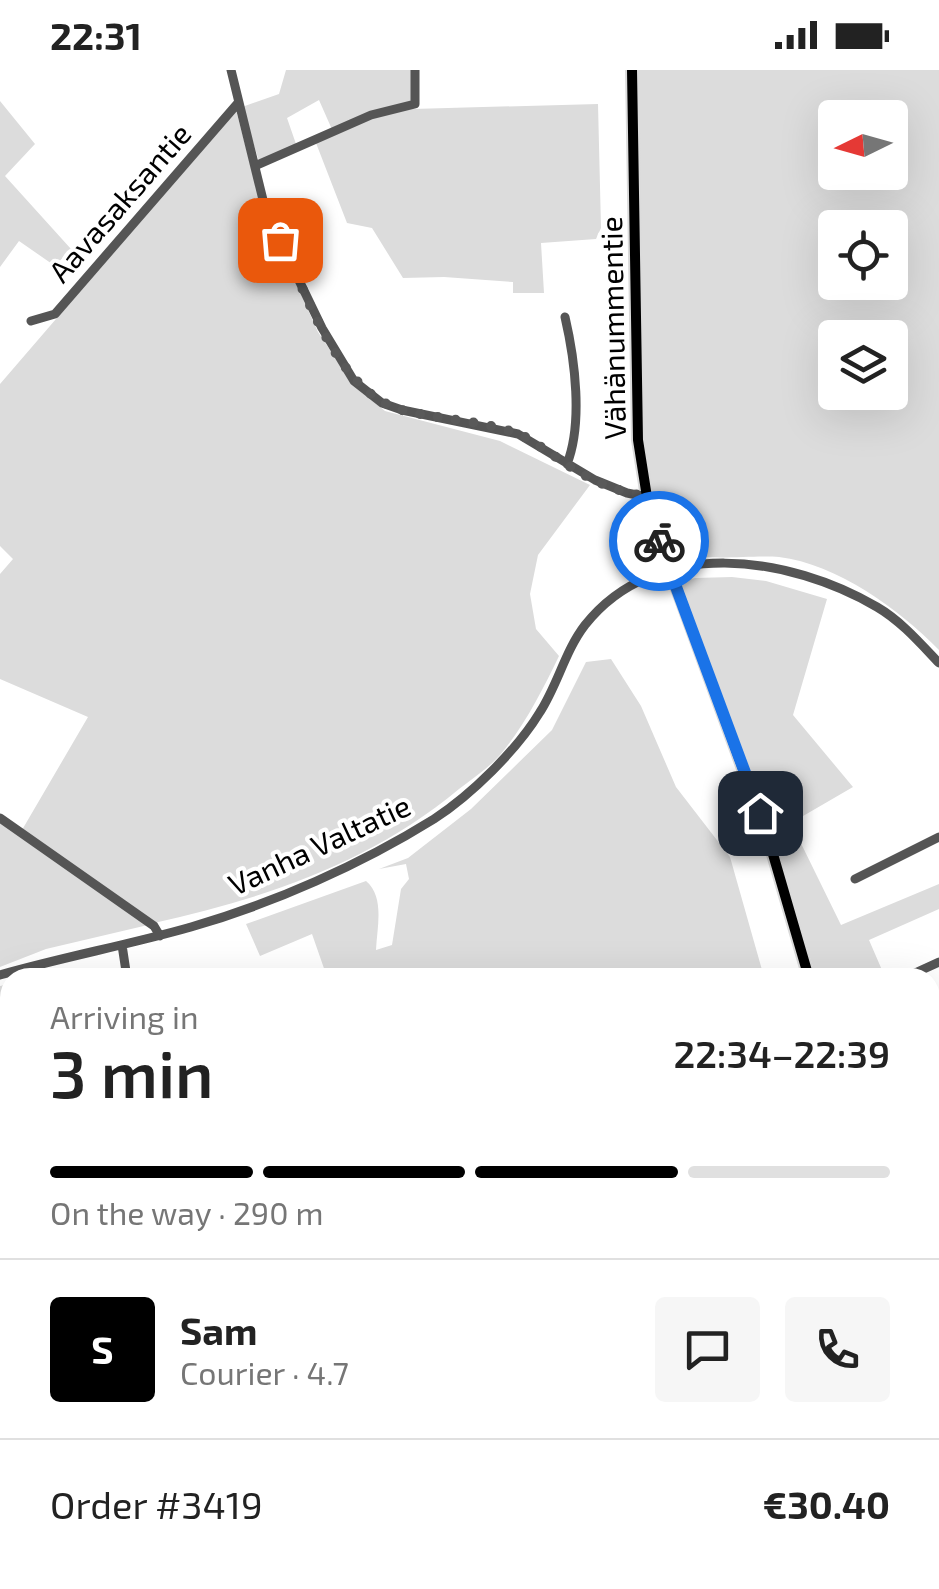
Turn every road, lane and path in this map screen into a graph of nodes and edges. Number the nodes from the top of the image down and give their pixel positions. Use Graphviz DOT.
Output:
graph roads {
  1 [pos="231,70"];
  2 [pos="415,70"];
  3 [pos="632,70"];
  4 [pos="238,103"];
  5 [pos="255,166"];
  6 [pos="564,318"];
  7 [pos="31,321"];
  8 [pos="567,464"];
  9 [pos="647,496"];
  10 [pos="669,568"];
  11 [pos="939,663"];
  12 [pos="0,818"];
  13 [pos="939,837"];
  14 [pos="856,879"];
  15 [pos="160,936"];
  16 [pos="122,945"];
  17 [pos="28,968"];
  18 [pos="126,968"];
  19 [pos="806,968"];
  1 -- 4 [label="street"];
  2 -- 5 [label="street"];
  3 -- 9 [label="main road, Vähänummentie"];
  4 -- 5 [label="street"];
  4 -- 7 [label="street, Aavasaksantie"];
  5 -- 8 [label="street"];
  6 -- 8 [label="street"];
  8 -- 9 [label="street"];
  9 -- 10 [label="main road, Vähänummentie"];
  10 -- 11 [label="street, Vanha Valtatie"];
  10 -- 15 [label="street, Vanha Valtatie"];
  10 -- 19 [label="main road, Vähänummentie"];
  12 -- 15 [label="street"];
  13 -- 14 [label="street"];
  15 -- 16 [label="street, Vanha Valtatie"];
  16 -- 17 [label="street, Vanha Valtatie"];
  16 -- 18 [label="street"];
}
